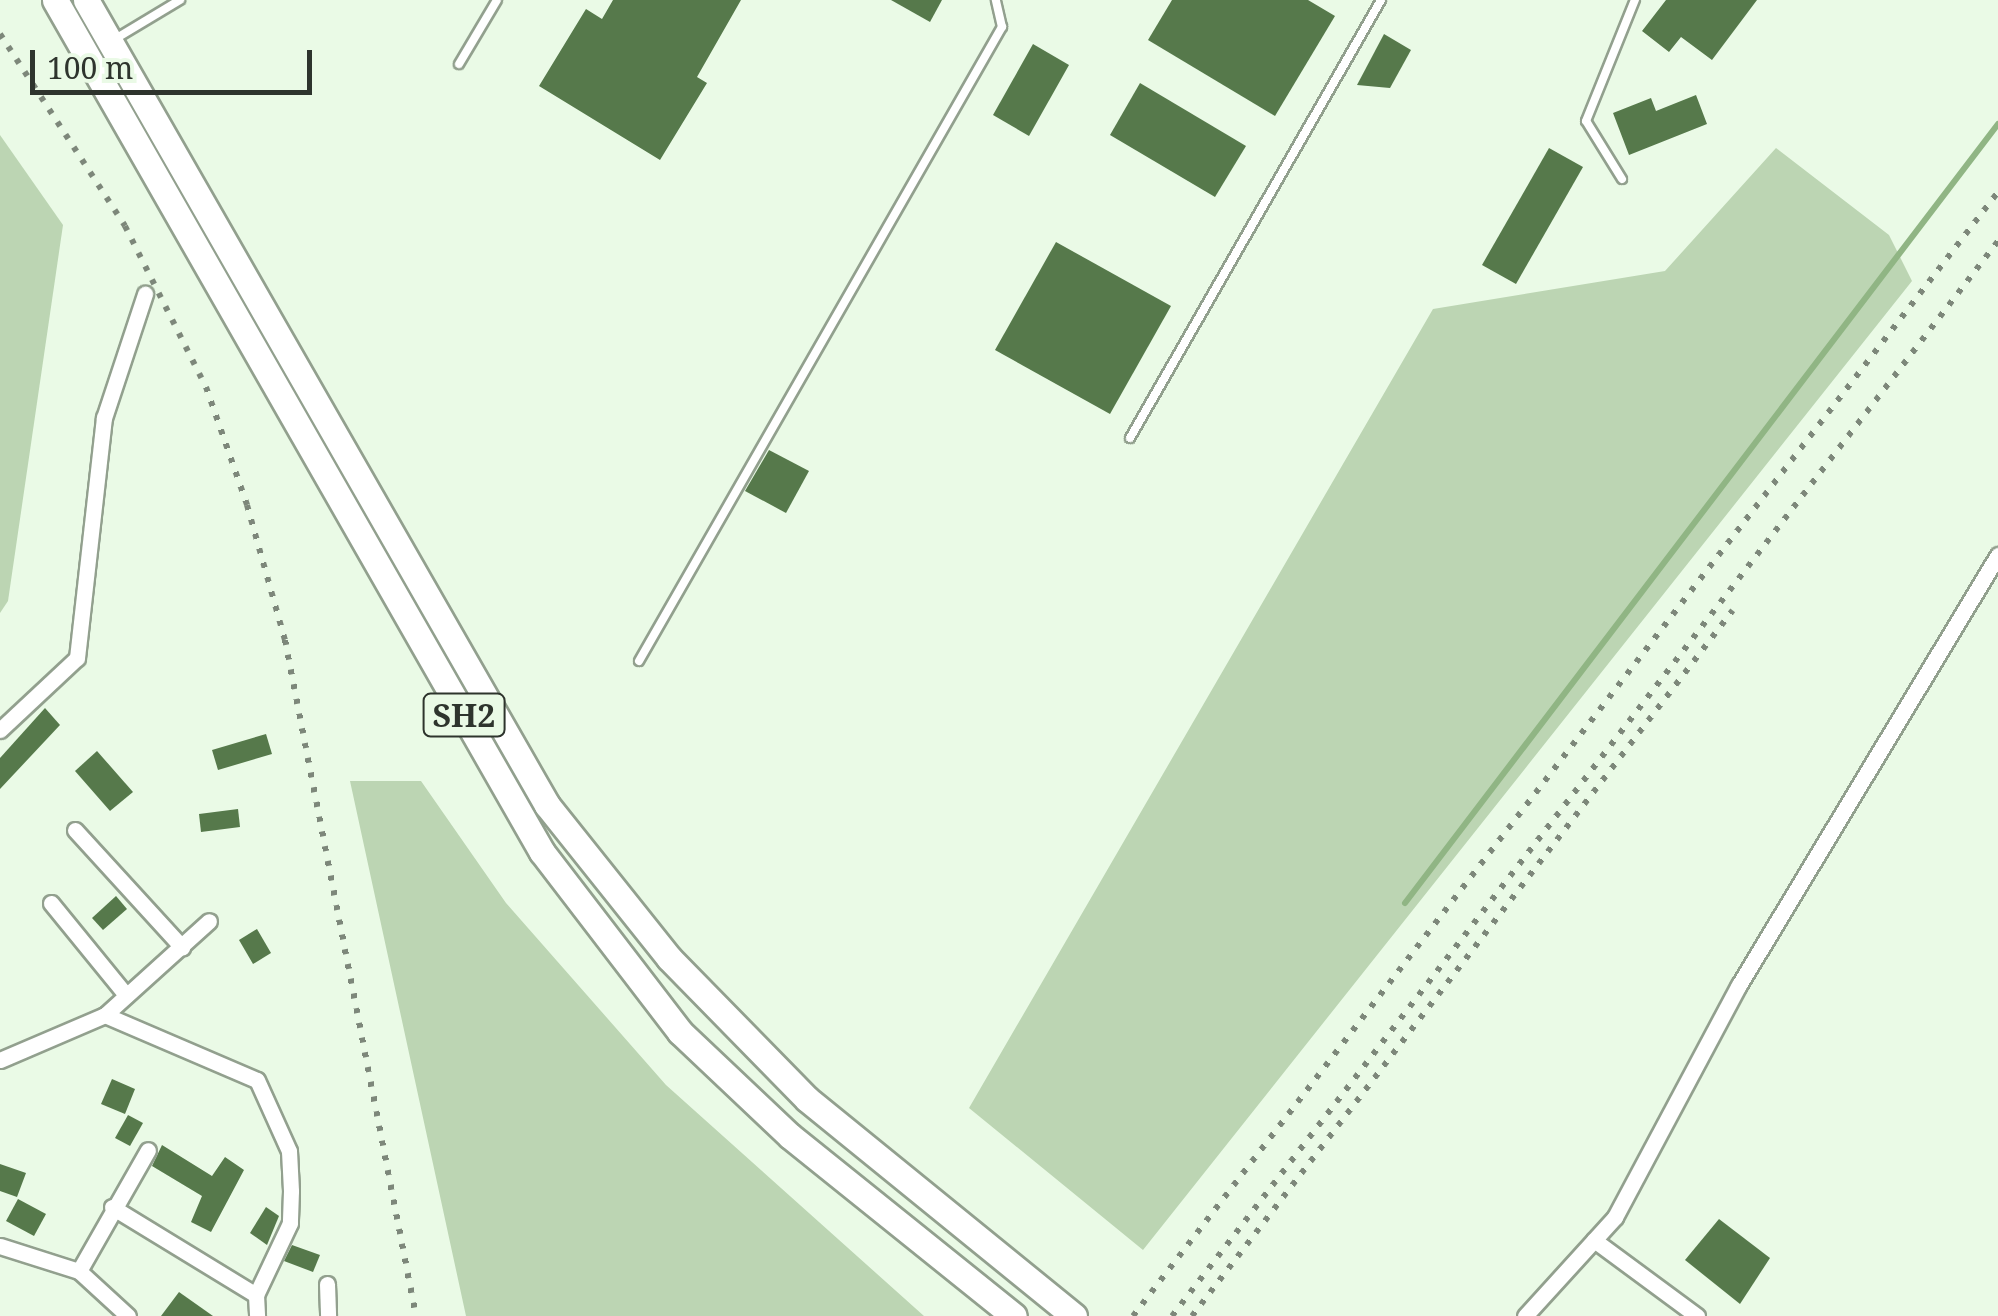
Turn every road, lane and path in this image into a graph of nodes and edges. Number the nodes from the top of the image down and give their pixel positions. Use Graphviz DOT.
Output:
graph roads {
  1 [pos="55,0"];
  2 [pos="86,0"];
  3 [pos="180,0"];
  4 [pos="497,0"];
  5 [pos="996,0"];
  6 [pos="1635,0"];
  7 [pos="1378,1"];
  8 [pos="112,41"];
  9 [pos="459,64"];
  10 [pos="1622,179"];
  11 [pos="145,294"];
  12 [pos="1130,438"];
  13 [pos="1998,555"];
  14 [pos="639,661"];
  15 [pos="0,730"];
  16 [pos="75,830"];
  17 [pos="51,902"];
  18 [pos="209,920"];
  19 [pos="182,947"];
  20 [pos="126,996"];
  21 [pos="104,1015"];
  22 [pos="0,1060"];
  23 [pos="148,1150"];
  24 [pos="112,1207"];
  25 [pos="1594,1240"];
  26 [pos="0,1246"];
  27 [pos="79,1272"];
  28 [pos="326,1284"];
  29 [pos="256,1295"];
  30 [pos="1064,1308"];
  31 [pos="128,1316"];
  32 [pos="258,1316"];
  33 [pos="328,1316"];
  34 [pos="1014,1316"];
  35 [pos="1526,1316"];
  36 [pos="1696,1316"];
  1 -- 34 [label="main road, SH2"];
  2 -- 8 [label="main road, SH2"];
  3 -- 8 [label="lane"];
  4 -- 9 [label="lane"];
  5 -- 14 [label="lane"];
  6 -- 10 [label="lane"];
  7 -- 12 [label="lane"];
  8 -- 30 [label="main road, SH2"];
  11 -- 15 [label="street"];
  13 -- 25 [label="street"];
  16 -- 19 [label="street"];
  17 -- 20 [label="street"];
  18 -- 19 [label="street"];
  19 -- 20 [label="street"];
  20 -- 21 [label="street"];
  21 -- 22 [label="street"];
  21 -- 29 [label="street"];
  23 -- 24 [label="street"];
  24 -- 27 [label="street"];
  24 -- 29 [label="street"];
  25 -- 35 [label="street"];
  25 -- 36 [label="street"];
  26 -- 27 [label="street"];
  27 -- 31 [label="street"];
  28 -- 33 [label="street"];
  29 -- 32 [label="street"];
}
